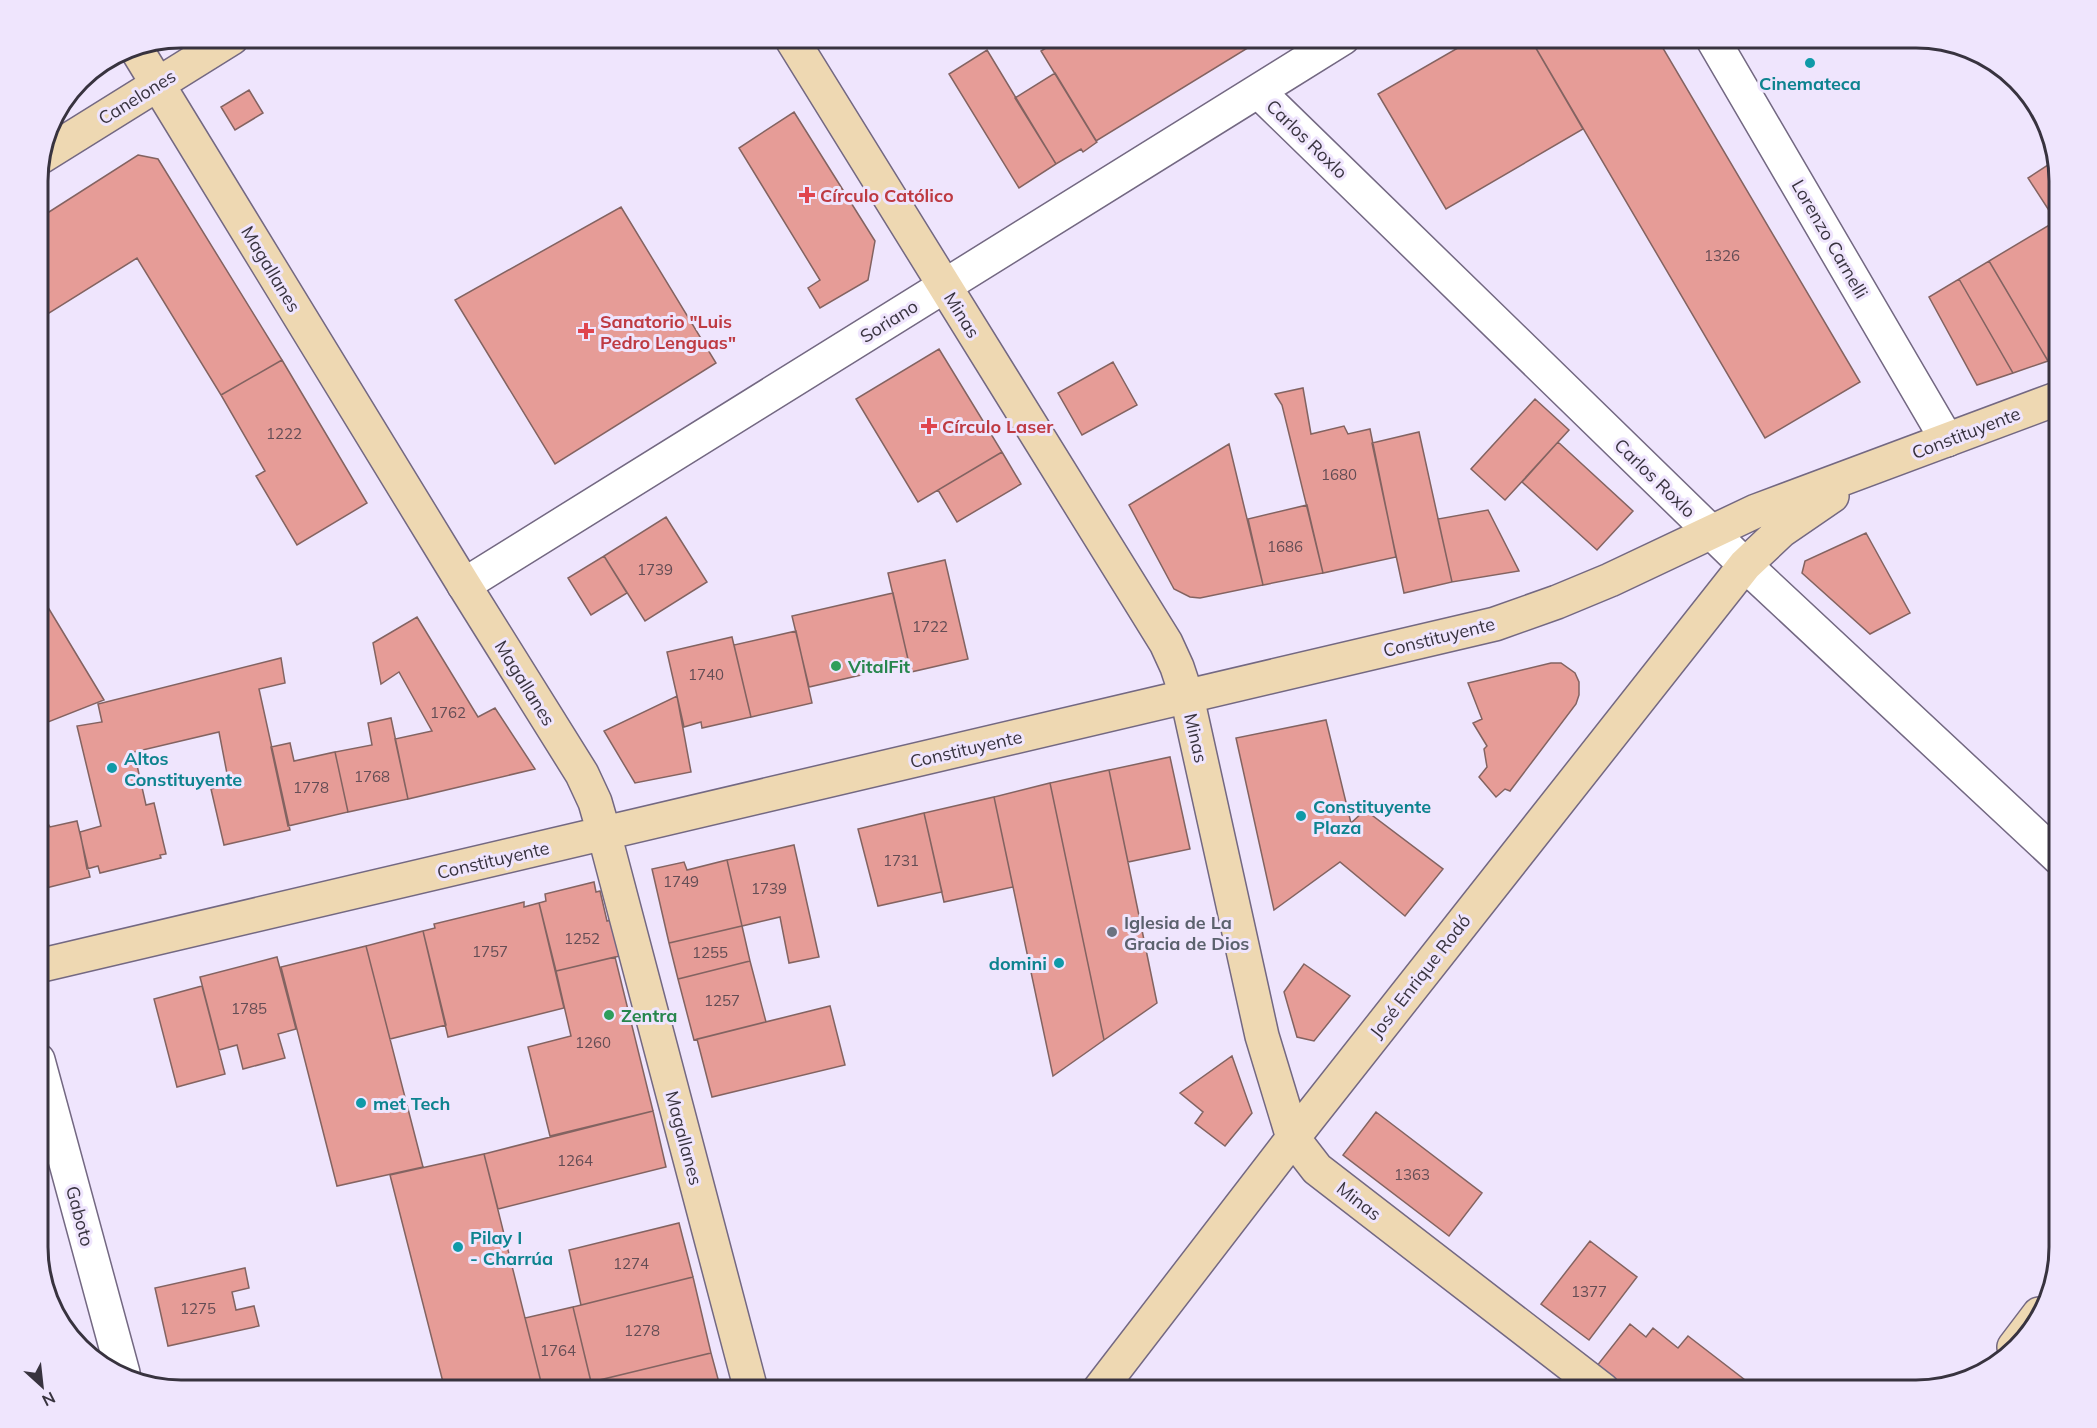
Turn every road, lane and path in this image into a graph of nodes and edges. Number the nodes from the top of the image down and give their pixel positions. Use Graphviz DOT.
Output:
graph roads {
  1 [pos="216,48"];
  2 [pos="797,48"];
  3 [pos="1327,48"];
  4 [pos="1718,48"];
  5 [pos="140,55"];
  6 [pos="158,84"];
  7 [pos="1258,91"];
  8 [pos="52,150"];
  9 [pos="945,286"];
  10 [pos="2049,402"];
  11 [pos="1947,440"];
  12 [pos="1873,468"];
  13 [pos="1712,532"];
  14 [pos="1745,565"];
  15 [pos="464,585"];
  16 [pos="1187,697"];
  17 [pos="604,834"];
  18 [pos="2049,848"];
  19 [pos="48,964"];
  20 [pos="48,1097"];
  21 [pos="1293,1138"];
  22 [pos="121,1365"];
  23 [pos="748,1380"];
  24 [pos="1107,1380"];
  25 [pos="1590,1380"];
  1 -- 6 [label="street, Canelones"];
  2 -- 9 [label="street, Minas"];
  3 -- 7 [label="street, Soriano"];
  4 -- 11 [label="street, Lorenzo Carnelli"];
  5 -- 6 [label="street, Magallanes"];
  6 -- 8 [label="street, Canelones"];
  6 -- 15 [label="street, Magallanes"];
  7 -- 9 [label="street, Soriano"];
  7 -- 13 [label="street, Carlos Roxlo"];
  9 -- 15 [label="street, Soriano"];
  9 -- 16 [label="street, Minas"];
  10 -- 11 [label="street, Constituyente"];
  11 -- 12 [label="street, Constituyente"];
  12 -- 13 [label="street, Constituyente"];
  12 -- 14 [label="street, Constituyente"];
  13 -- 14 [label="street, Carlos Roxlo"];
  13 -- 16 [label="street, Constituyente"];
  14 -- 18 [label="street, Carlos Roxlo"];
  14 -- 21 [label="street, José Enrique Rodó"];
  15 -- 17 [label="street, Magallanes"];
  16 -- 17 [label="street, Constituyente"];
  16 -- 21 [label="street, Minas"];
  17 -- 19 [label="street, Constituyente"];
  17 -- 23 [label="street, Magallanes"];
  20 -- 22 [label="street, Gaboto"];
  21 -- 24 [label="street, José Enrique Rodó"];
  21 -- 25 [label="street, Minas"];
}
